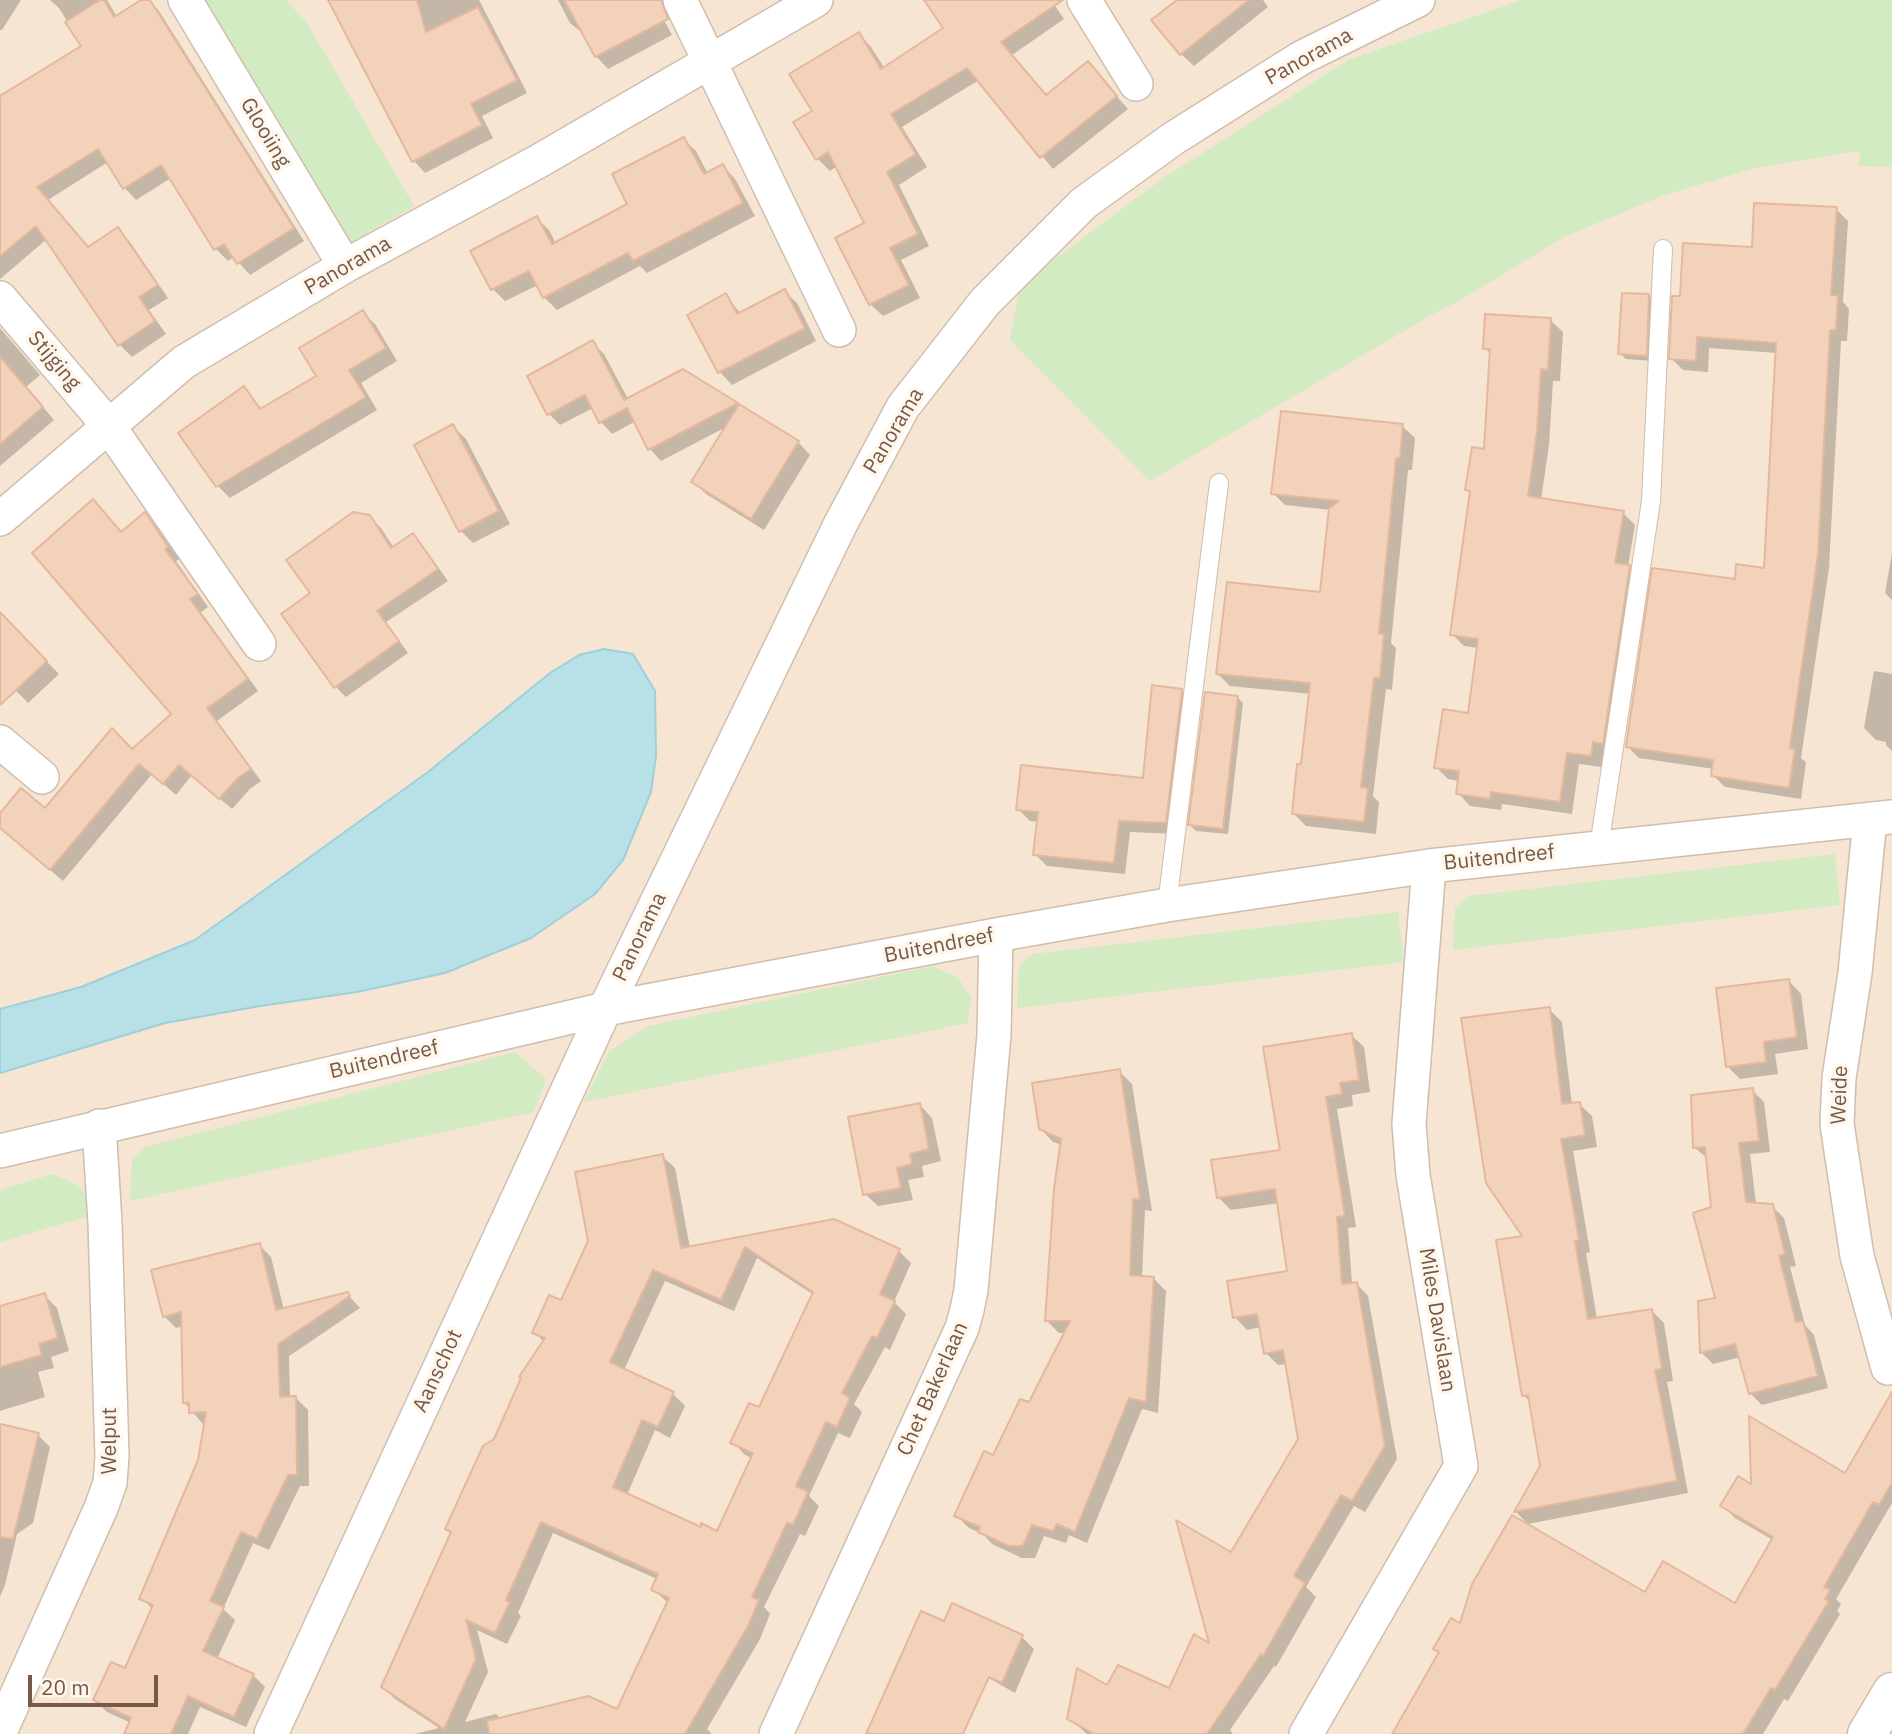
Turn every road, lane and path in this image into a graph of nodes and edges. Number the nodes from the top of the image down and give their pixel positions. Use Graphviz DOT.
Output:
graph roads {
  1 [pos="185,0"];
  2 [pos="680,0"];
  3 [pos="816,0"];
  4 [pos="1083,0"];
  5 [pos="1418,0"];
  6 [pos="710,63"];
  7 [pos="1136,85"];
  8 [pos="1663,249"];
  9 [pos="345,266"];
  10 [pos="0,298"];
  11 [pos="839,330"];
  12 [pos="108,425"];
  13 [pos="1219,483"];
  14 [pos="0,519"];
  15 [pos="259,643"];
  16 [pos="0,743"];
  17 [pos="42,778"];
  18 [pos="1881,818"];
  19 [pos="1599,846"];
  20 [pos="1429,866"];
  21 [pos="1167,905"];
  22 [pos="996,935"];
  23 [pos="605,1009"];
  24 [pos="99,1126"];
  25 [pos="0,1151"];
  26 [pos="1888,1368"];
  27 [pos="1892,1692"];
  28 [pos="0,1732"];
  29 [pos="271,1734"];
  30 [pos="776,1734"];
  31 [pos="1306,1734"];
  32 [pos="1867,1734"];
  1 -- 9 [label="street, Glooiing"];
  2 -- 6 [label="street"];
  3 -- 6 [label="street, Panorama"];
  4 -- 7 [label="street"];
  5 -- 23 [label="street, Panorama"];
  6 -- 9 [label="street, Panorama"];
  6 -- 11 [label="street"];
  8 -- 19 [label="lane"];
  9 -- 12 [label="street, Panorama"];
  10 -- 12 [label="street, Stijging"];
  12 -- 14 [label="street, Panorama"];
  12 -- 15 [label="street"];
  13 -- 21 [label="lane"];
  16 -- 17 [label="street"];
  18 -- 19 [label="street, Buitendreef"];
  18 -- 26 [label="street, Weide"];
  19 -- 20 [label="street, Buitendreef"];
  20 -- 21 [label="street, Buitendreef"];
  20 -- 31 [label="street, Miles Davislaan"];
  21 -- 22 [label="street, Buitendreef"];
  22 -- 23 [label="street, Buitendreef"];
  22 -- 30 [label="street, Chet Bakerlaan"];
  23 -- 24 [label="street, Buitendreef"];
  23 -- 29 [label="street, Aanschot"];
  24 -- 25 [label="street, Buitendreef"];
  24 -- 28 [label="street, Welput"];
  27 -- 32 [label="street"];
}
